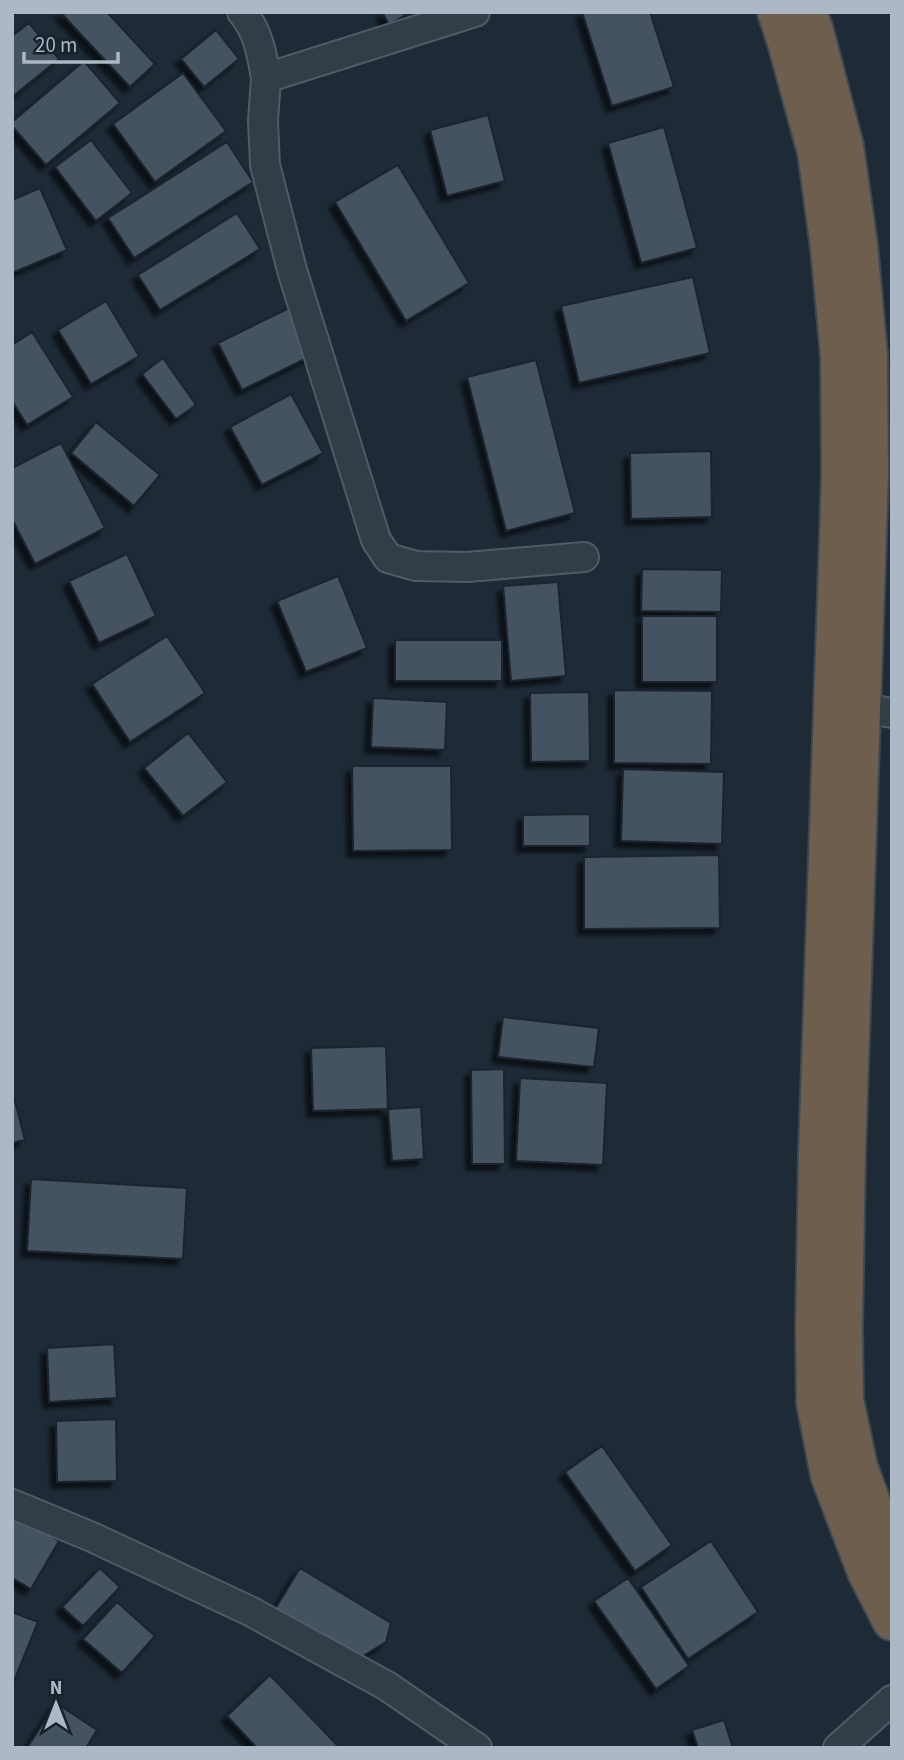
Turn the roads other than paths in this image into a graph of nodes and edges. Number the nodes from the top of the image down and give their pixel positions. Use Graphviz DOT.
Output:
graph roads {
  1 [pos="242,12"];
  2 [pos="475,12"];
  3 [pos="777,12"];
  4 [pos="807,12"];
  5 [pos="266,78"];
  6 [pos="584,556"];
  7 [pos="877,710"];
  8 [pos="838,974"];
  9 [pos="12,1504"];
  10 [pos="892,1559"];
  11 [pos="892,1621"];
  12 [pos="892,1700"];
  13 [pos="477,1748"];
  14 [pos="838,1748"];
  1 -- 5 [label="street"];
  2 -- 5 [label="street"];
  3 -- 8 [label="highway"];
  4 -- 7 [label="highway"];
  5 -- 6 [label="street"];
  7 -- 8 [label="highway"];
  8 -- 10 [label="highway"];
  8 -- 11 [label="highway"];
  9 -- 13 [label="street"];
  12 -- 14 [label="street"];
}
